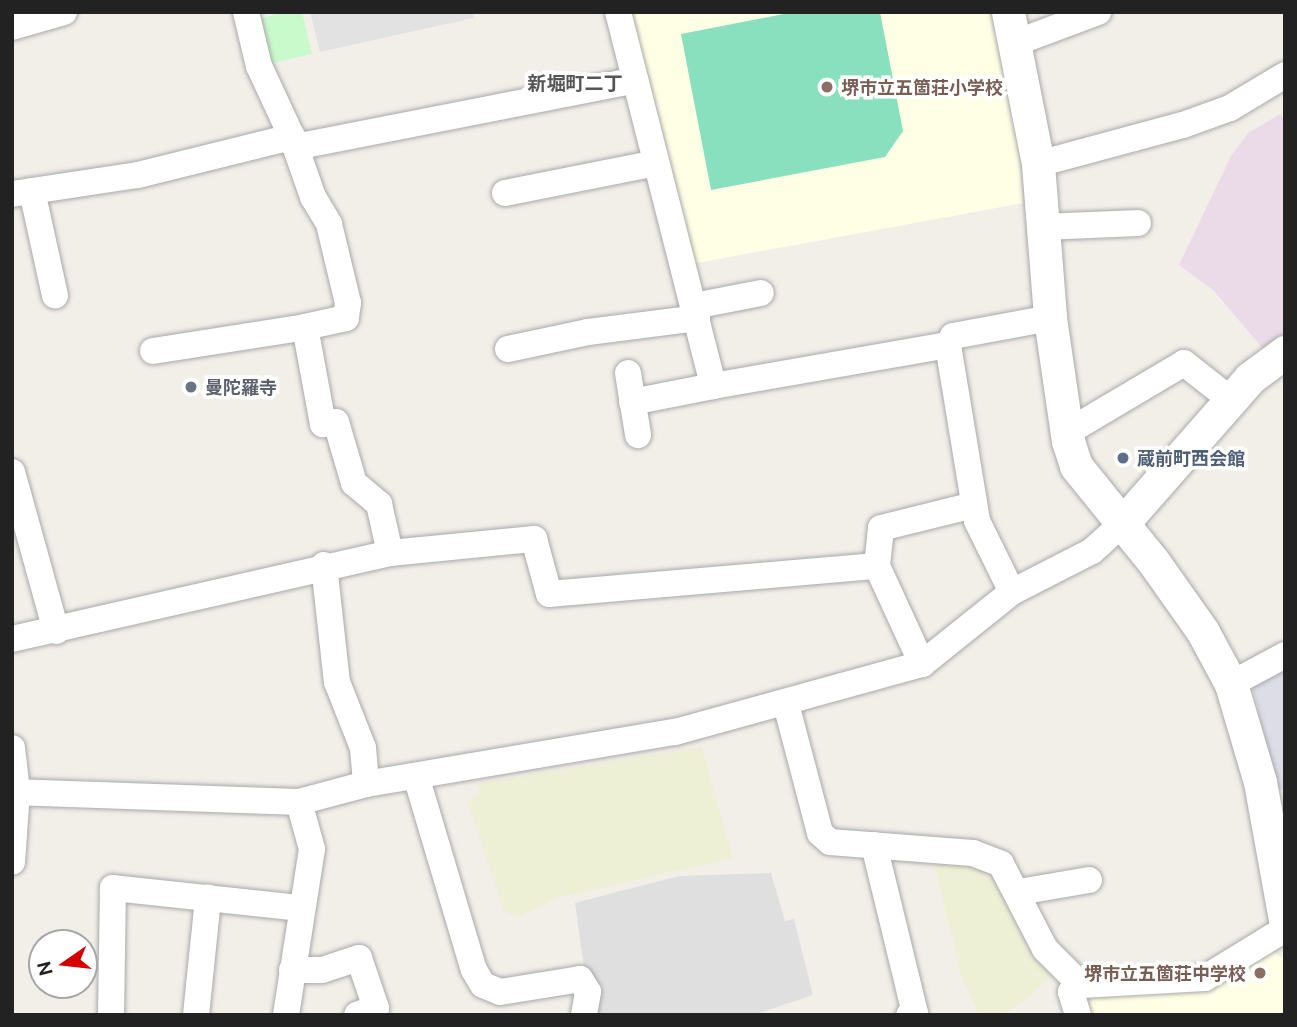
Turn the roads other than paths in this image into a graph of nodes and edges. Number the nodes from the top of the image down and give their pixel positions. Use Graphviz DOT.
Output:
graph roads {
  1 [pos="64,12"];
  2 [pos="246,12"];
  3 [pos="618,12"];
  4 [pos="1098,12"];
  5 [pos="12,27"];
  6 [pos="1011,28"];
  7 [pos="1285,75"];
  8 [pos="635,80"];
  9 [pos="294,142"];
  10 [pos="656,163"];
  11 [pos="1038,164"];
  12 [pos="22,193"];
  13 [pos="505,193"];
  14 [pos="1138,223"];
  15 [pos="1043,227"];
  16 [pos="761,293"];
  17 [pos="55,296"];
  18 [pos="695,312"];
  19 [pos="1050,318"];
  20 [pos="312,326"];
  21 [pos="948,345"];
  22 [pos="508,349"];
  23 [pos="153,351"];
  24 [pos="1285,352"];
  25 [pos="628,373"];
  26 [pos="713,386"];
  27 [pos="1231,400"];
  28 [pos="632,402"];
  29 [pos="1066,433"];
  30 [pos="638,435"];
  31 [pos="12,472"];
  32 [pos="974,505"];
  33 [pos="1121,525"];
  34 [pos="390,553"];
  35 [pos="324,565"];
  36 [pos="877,566"];
  37 [pos="1012,592"];
  38 [pos="55,631"];
  39 [pos="12,639"];
  40 [pos="1285,655"];
  41 [pos="922,664"];
  42 [pos="1231,684"];
  43 [pos="786,704"];
  44 [pos="12,748"];
  45 [pos="416,776"];
  46 [pos="366,784"];
  47 [pos="15,791"];
  48 [pos="299,802"];
  49 [pos="874,845"];
  50 [pos="12,862"];
  51 [pos="1089,880"];
  52 [pos="1019,892"];
  53 [pos="208,898"];
  54 [pos="300,908"];
  55 [pos="1285,919"];
  56 [pos="1285,929"];
  57 [pos="292,970"];
  58 [pos="1081,985"];
  59 [pos="111,1015"];
  60 [pos="196,1015"];
  61 [pos="286,1015"];
  62 [pos="357,1015"];
  63 [pos="584,1015"];
  64 [pos="909,1015"];
  65 [pos="1078,1015"];
  1 -- 5 [label="street"];
  2 -- 9 [label="street"];
  3 -- 8 [label="street"];
  4 -- 6 [label="street"];
  6 -- 11 [label="street"];
  7 -- 11 [label="street"];
  8 -- 9 [label="street"];
  8 -- 10 [label="street"];
  9 -- 12 [label="street"];
  9 -- 20 [label="street"];
  10 -- 13 [label="street"];
  10 -- 18 [label="street"];
  11 -- 15 [label="street"];
  12 -- 17 [label="street"];
  14 -- 15 [label="street"];
  15 -- 19 [label="street"];
  16 -- 18 [label="street"];
  18 -- 22 [label="street"];
  18 -- 26 [label="street"];
  19 -- 21 [label="street"];
  19 -- 29 [label="street"];
  20 -- 23 [label="street"];
  20 -- 34 [label="street"];
  21 -- 26 [label="street"];
  21 -- 32 [label="street"];
  24 -- 27 [label="street"];
  25 -- 28 [label="street"];
  26 -- 28 [label="street"];
  27 -- 29 [label="street"];
  27 -- 33 [label="street"];
  28 -- 30 [label="street"];
  29 -- 33 [label="street"];
  31 -- 38 [label="street"];
  32 -- 36 [label="street"];
  32 -- 37 [label="street"];
  33 -- 37 [label="street"];
  33 -- 42 [label="street"];
  34 -- 35 [label="street"];
  34 -- 36 [label="street"];
  35 -- 38 [label="street"];
  35 -- 46 [label="street"];
  36 -- 41 [label="street"];
  37 -- 41 [label="street"];
  38 -- 39 [label="street"];
  40 -- 42 [label="street"];
  41 -- 43 [label="street"];
  42 -- 55 [label="street"];
  43 -- 45 [label="street"];
  43 -- 49 [label="street"];
  44 -- 47 [label="street"];
  45 -- 46 [label="street"];
  45 -- 63 [label="street"];
  46 -- 48 [label="street"];
  47 -- 48 [label="street"];
  47 -- 50 [label="street"];
  48 -- 54 [label="street"];
  49 -- 52 [label="street"];
  49 -- 64 [label="street"];
  51 -- 52 [label="street"];
  52 -- 58 [label="street"];
  53 -- 54 [label="street"];
  53 -- 59 [label="street"];
  53 -- 60 [label="street"];
  54 -- 57 [label="street"];
  56 -- 58 [label="street"];
  57 -- 61 [label="street"];
  57 -- 62 [label="street"];
  58 -- 65 [label="street"];
}
